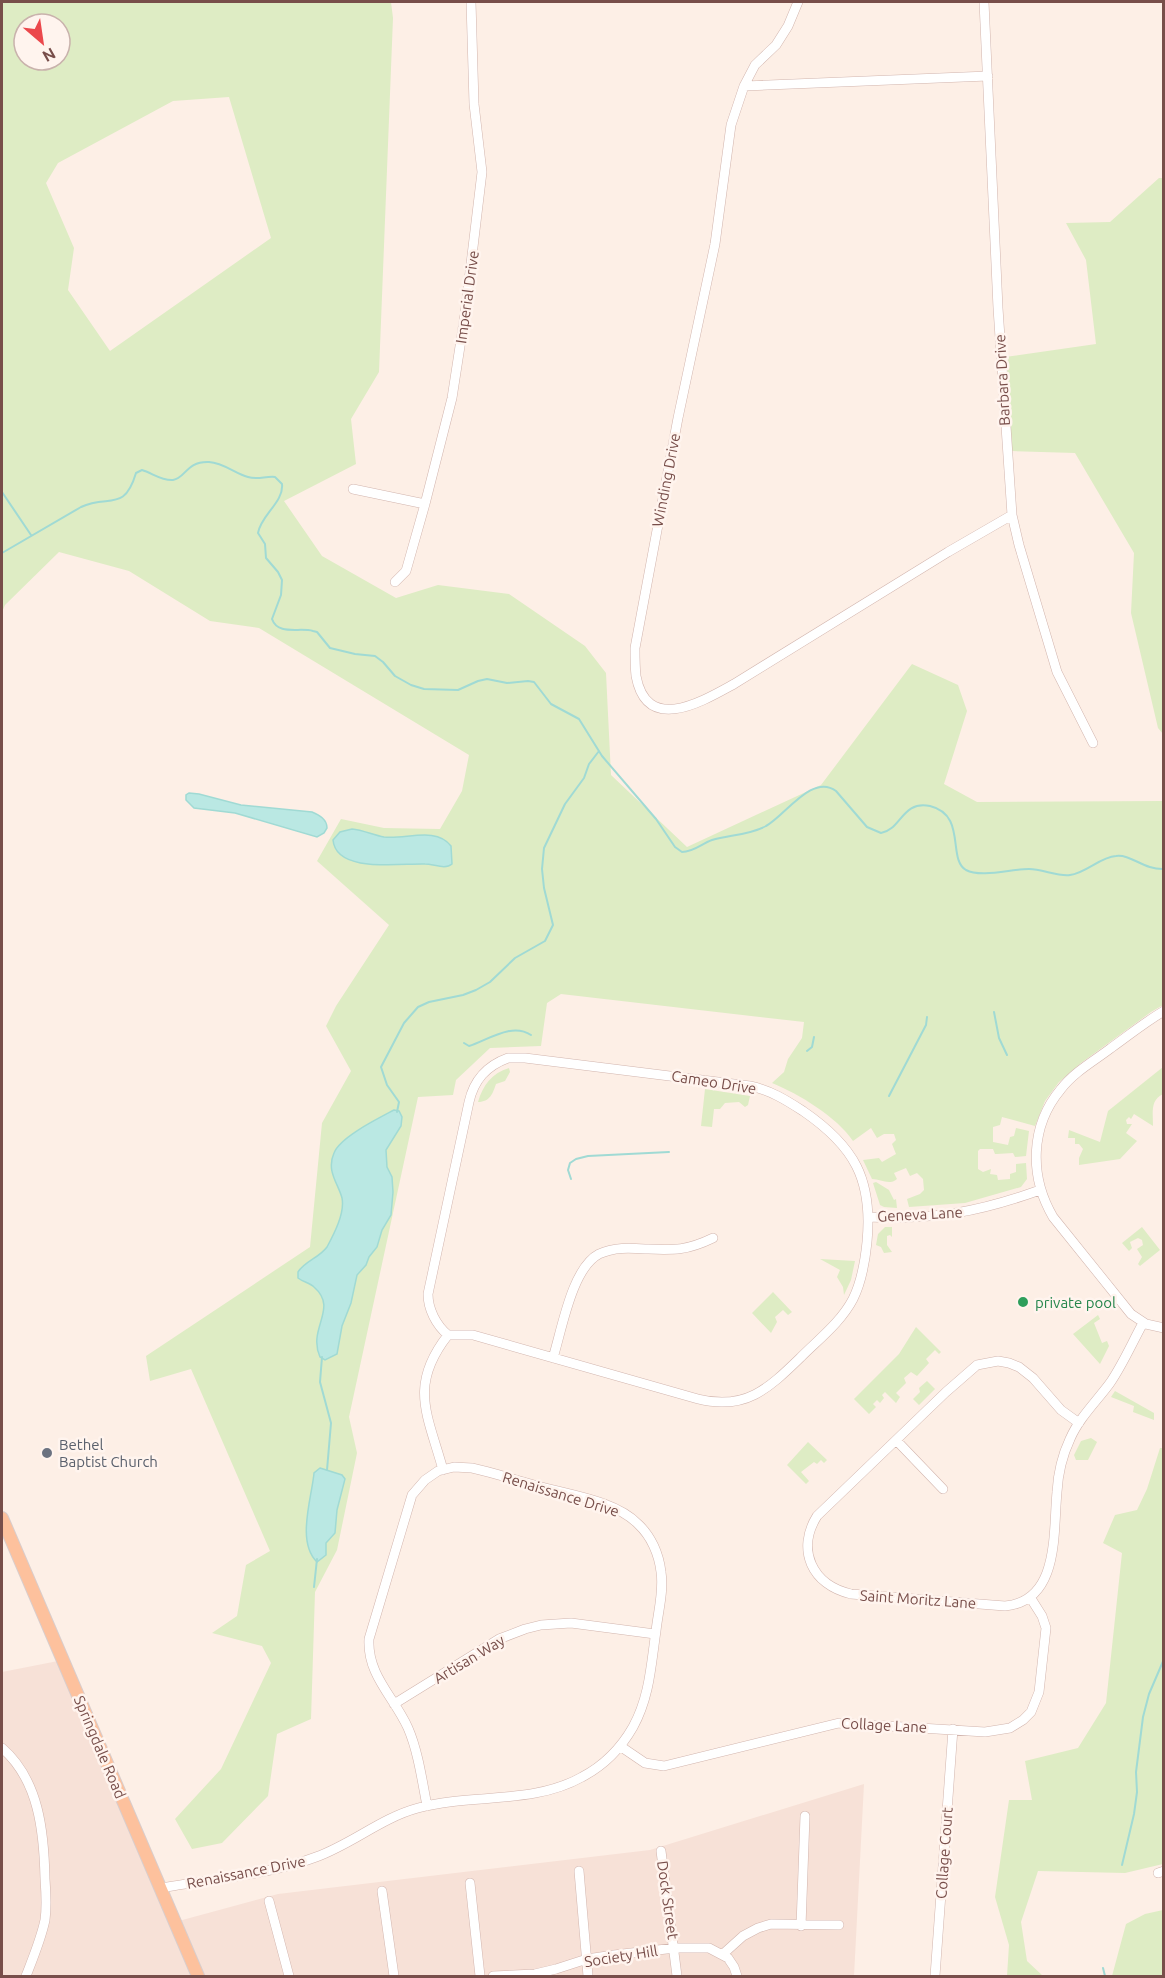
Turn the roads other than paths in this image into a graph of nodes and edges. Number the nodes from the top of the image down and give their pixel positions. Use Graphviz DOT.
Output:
graph roads {
  1 [pos="471,2"];
  2 [pos="798,2"];
  3 [pos="984,2"];
  4 [pos="988,76"];
  5 [pos="744,86"];
  6 [pos="353,489"];
  7 [pos="425,504"];
  8 [pos="1012,515"];
  9 [pos="395,582"];
  10 [pos="1093,743"];
  11 [pos="1164,1011"];
  12 [pos="1040,1190"];
  13 [pos="869,1217"];
  14 [pos="713,1238"];
  15 [pos="1143,1323"];
  16 [pos="1164,1328"];
  17 [pos="448,1335"];
  18 [pos="553,1358"];
  19 [pos="1079,1423"];
  20 [pos="896,1440"];
  21 [pos="443,1470"];
  22 [pos="943,1489"];
  23 [pos="2,1518"];
  24 [pos="1030,1597"];
  25 [pos="655,1634"];
  26 [pos="394,1704"];
  27 [pos="953,1729"];
  28 [pos="620,1746"];
  29 [pos="2,1748"];
  30 [pos="427,1806"];
  31 [pos="805,1816"];
  32 [pos="661,1851"];
  33 [pos="579,1871"];
  34 [pos="471,1883"];
  35 [pos="161,1888"];
  36 [pos="382,1891"];
  37 [pos="269,1901"];
  38 [pos="838,1925"];
  39 [pos="801,1926"];
  40 [pos="675,1948"];
  41 [pos="723,1954"];
  42 [pos="587,1959"];
  43 [pos="495,1976"];
  44 [pos="26,1977"];
  45 [pos="198,1977"];
  46 [pos="289,1977"];
  47 [pos="394,1977"];
  48 [pos="480,1977"];
  49 [pos="588,1977"];
  50 [pos="677,1977"];
  51 [pos="737,1977"];
  52 [pos="935,1977"];
  1 -- 7 [label="street, Imperial Drive"];
  2 -- 5 [label="street, Winding Drive"];
  3 -- 4 [label="street, Barbara Drive"];
  4 -- 5 [label="street"];
  4 -- 8 [label="street, Barbara Drive"];
  5 -- 8 [label="street, Winding Drive"];
  6 -- 7 [label="street"];
  7 -- 9 [label="street, Imperial Drive"];
  8 -- 10 [label="street, Barbara Drive"];
  11 -- 12 [label="street"];
  12 -- 13 [label="street, Geneva Lane"];
  12 -- 15 [label="street"];
  13 -- 17 [label="street, Cameo Drive"];
  13 -- 18 [label="street, Cameo Drive"];
  14 -- 18 [label="street"];
  15 -- 16 [label="street"];
  15 -- 19 [label="street"];
  17 -- 18 [label="street, Cameo Drive"];
  17 -- 21 [label="street"];
  19 -- 20 [label="street, Saint Moritz Lane"];
  19 -- 24 [label="street"];
  20 -- 22 [label="street"];
  20 -- 24 [label="street, Saint Moritz Lane"];
  21 -- 25 [label="street, Renaissance Drive"];
  21 -- 26 [label="street"];
  23 -- 35 [label="main road, Springdale Road"];
  24 -- 27 [label="street, Collage Lane"];
  25 -- 26 [label="street, Artisan Way"];
  25 -- 28 [label="street, Renaissance Drive"];
  26 -- 30 [label="street"];
  27 -- 28 [label="street, Collage Lane"];
  27 -- 52 [label="street, Collage Court"];
  28 -- 30 [label="street, Renaissance Drive"];
  29 -- 44 [label="street"];
  30 -- 35 [label="street, Renaissance Drive"];
  31 -- 39 [label="street"];
  32 -- 40 [label="street, Dock Street"];
  33 -- 42 [label="street"];
  34 -- 48 [label="street"];
  35 -- 45 [label="main road, Springdale Road"];
  36 -- 47 [label="street"];
  37 -- 46 [label="street"];
  38 -- 39 [label="street"];
  39 -- 41 [label="street"];
  40 -- 41 [label="street, Society Hill"];
  40 -- 42 [label="street, Society Hill"];
  40 -- 50 [label="street, Dock Street"];
  41 -- 51 [label="street"];
  42 -- 43 [label="street, Society Hill"];
  42 -- 49 [label="street"];
}
